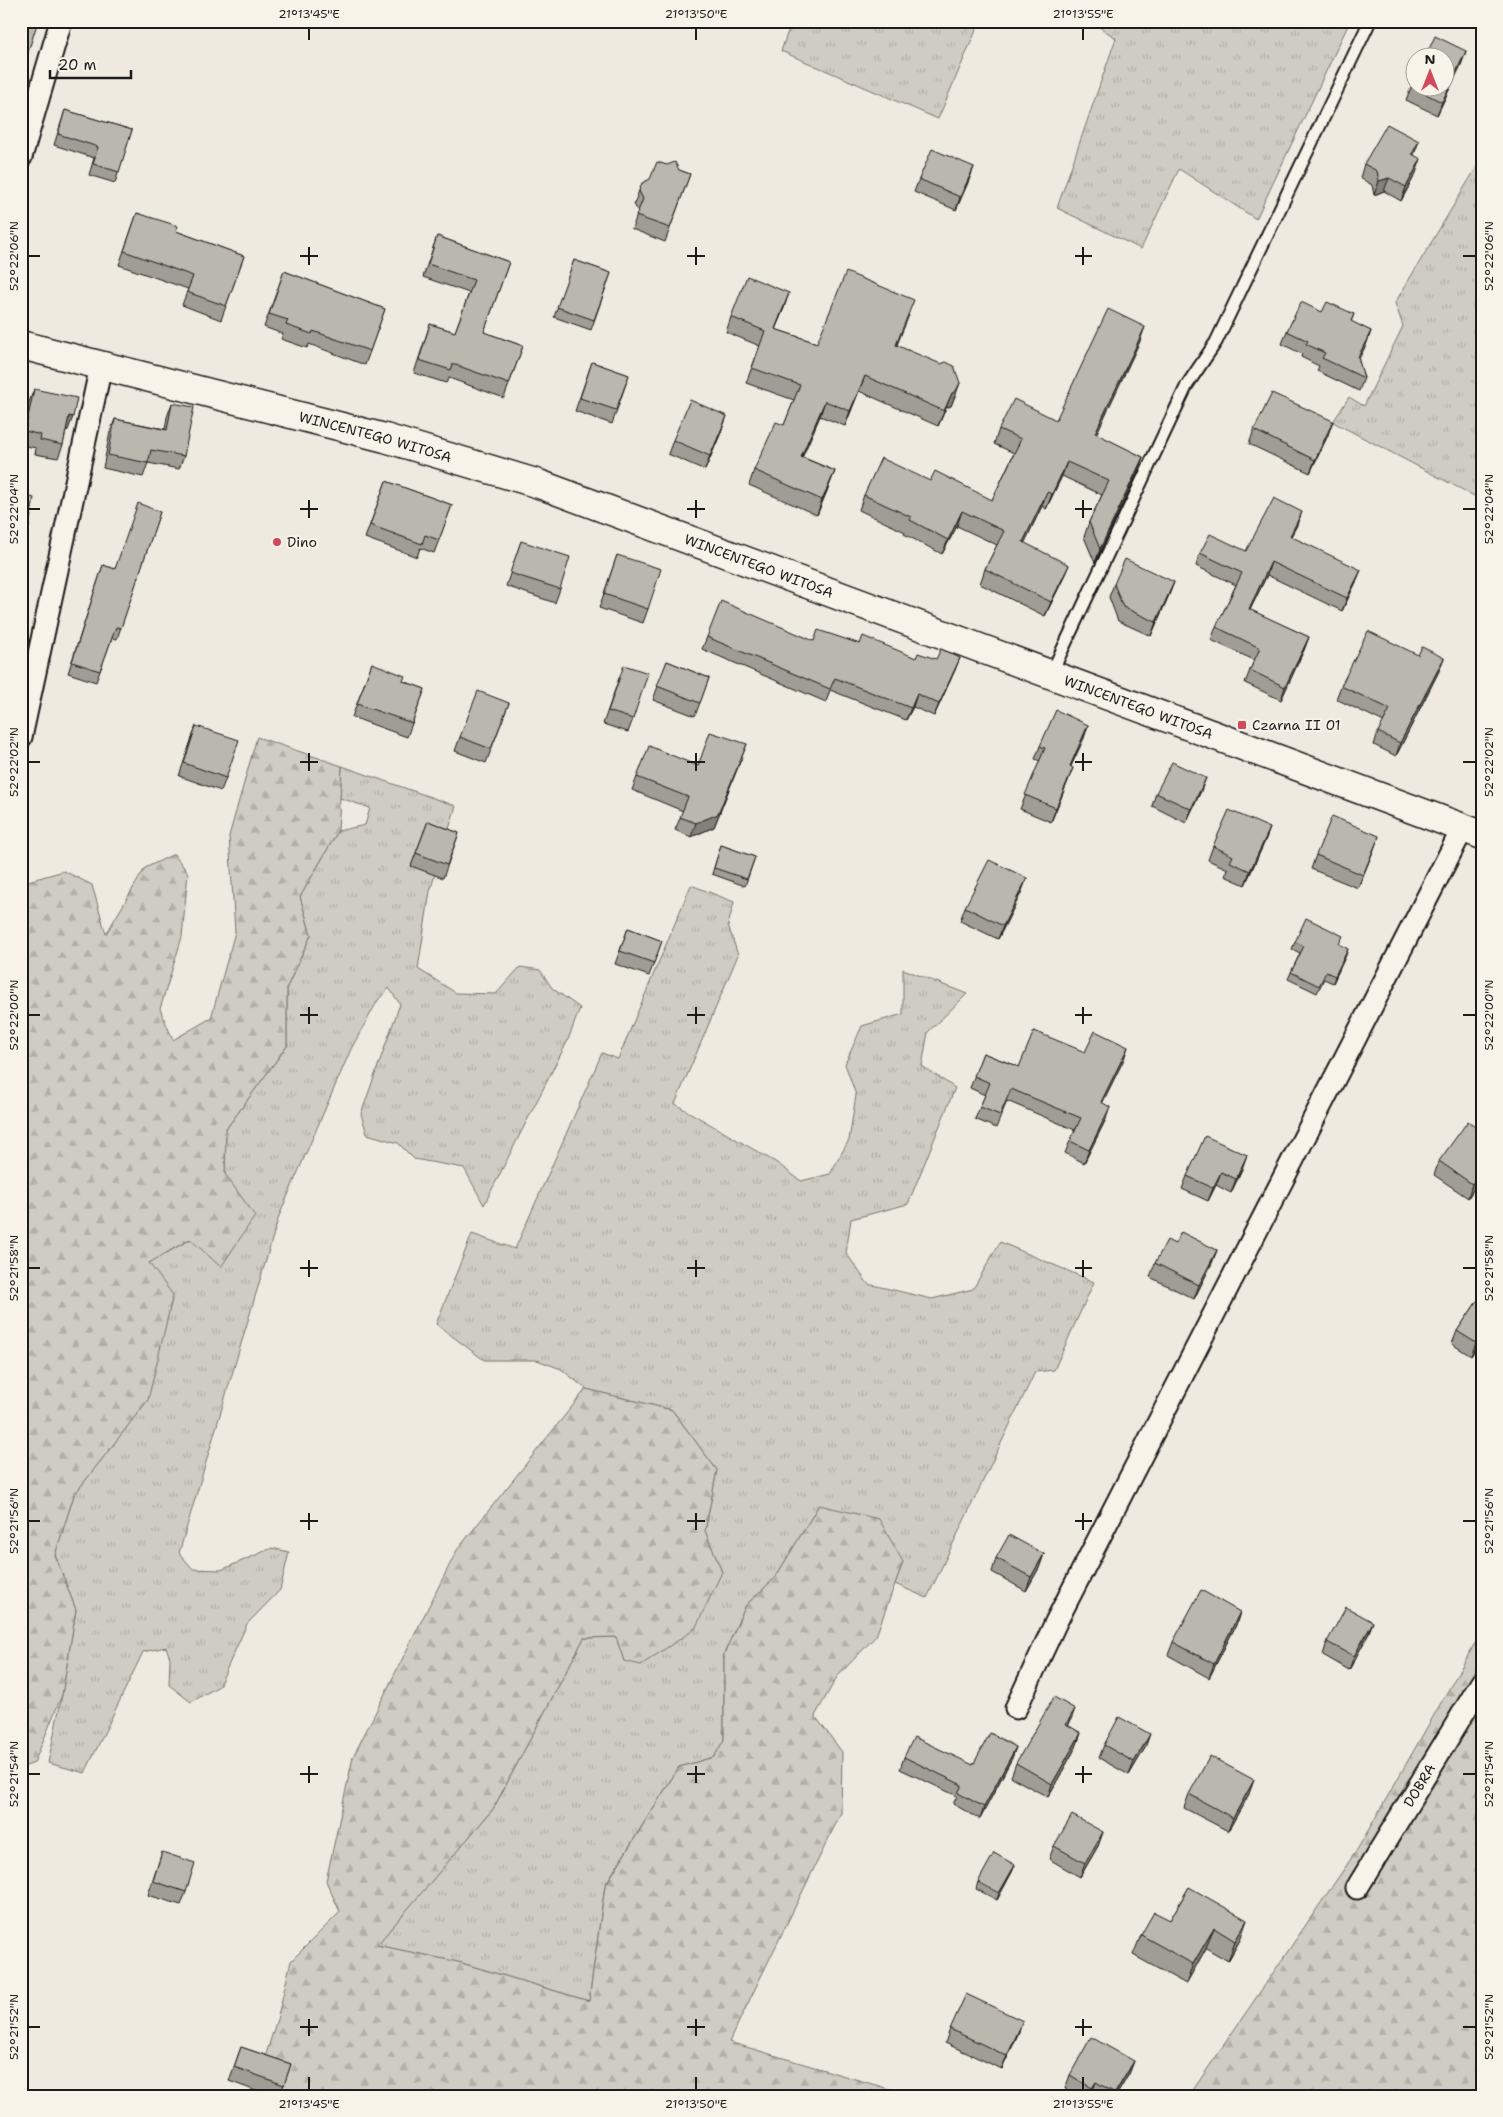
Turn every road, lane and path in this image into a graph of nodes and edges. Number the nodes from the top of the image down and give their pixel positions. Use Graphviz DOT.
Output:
graph roads {
  1 [pos="61,21"];
  2 [pos="1370,21"];
  3 [pos="21,157"];
  4 [pos="21,345"];
  5 [pos="101,366"];
  6 [pos="1051,674"];
  7 [pos="21,737"];
  8 [pos="1472,832"];
  9 [pos="1482,1682"];
  10 [pos="1016,1708"];
  11 [pos="1356,1888"];
  1 -- 3 [label="street"];
  2 -- 6 [label="lane"];
  4 -- 5 [label="main road, WINCENTEGO WITOSA"];
  5 -- 6 [label="main road, WINCENTEGO WITOSA"];
  5 -- 7 [label="street"];
  6 -- 8 [label="main road, WINCENTEGO WITOSA"];
  8 -- 10 [label="street"];
  9 -- 11 [label="street, DOBRA"];
}
